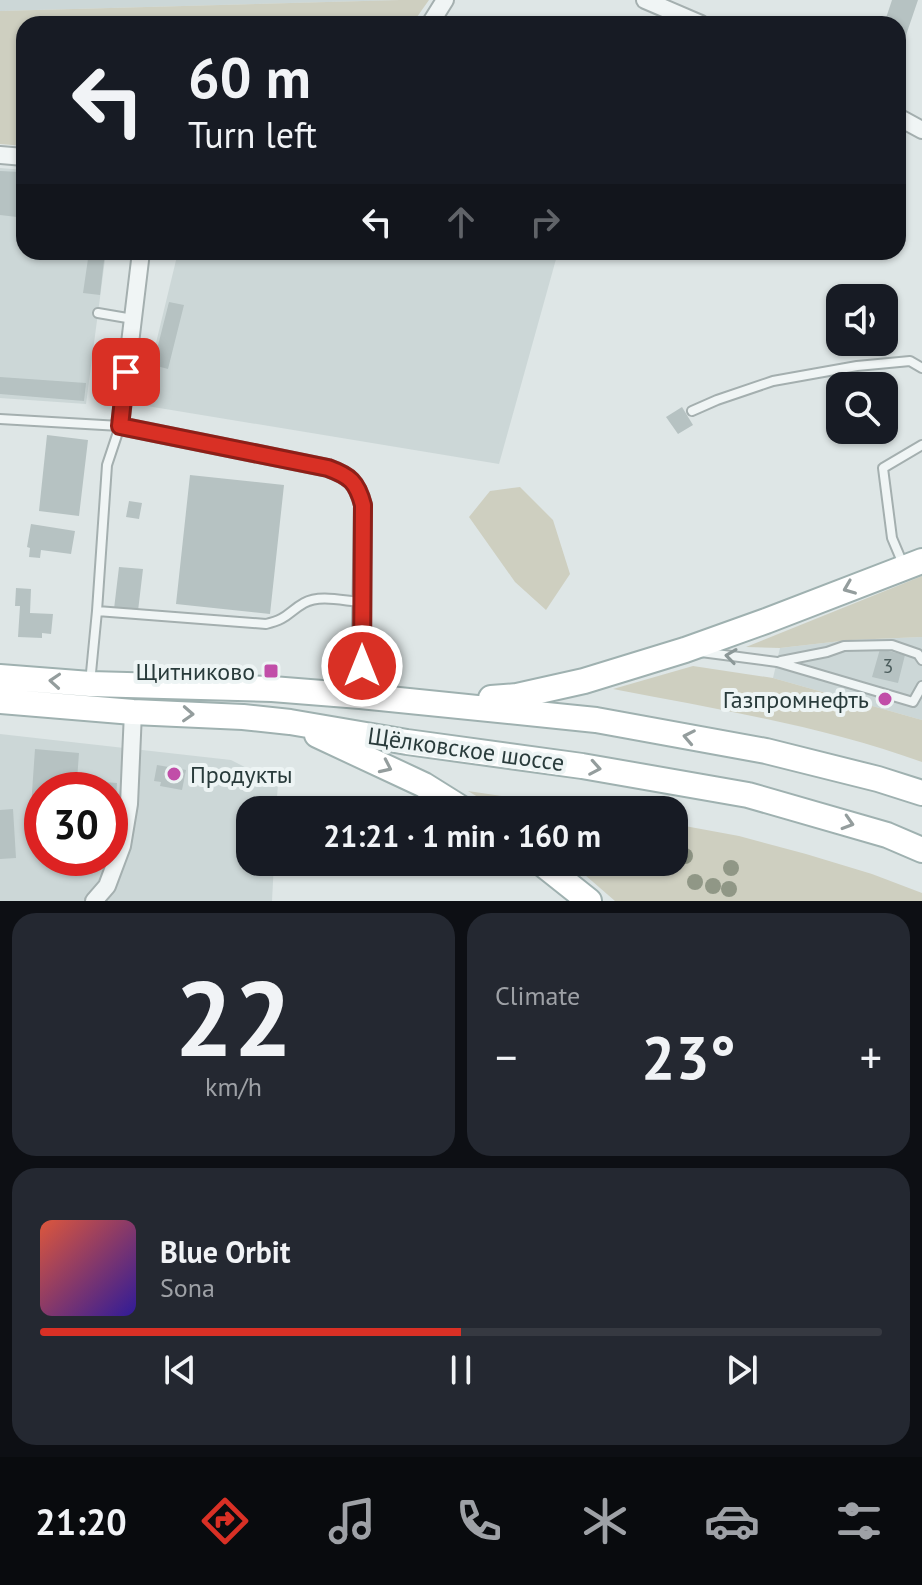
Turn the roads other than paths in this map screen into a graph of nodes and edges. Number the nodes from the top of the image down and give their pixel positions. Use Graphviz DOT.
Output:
graph roads {
  1 [pos="645,0"];
  2 [pos="682,16"];
  3 [pos="140,260"];
  4 [pos="98,313"];
  5 [pos="133,319"];
  6 [pos="922,368"];
  7 [pos="692,411"];
  8 [pos="0,419"];
  9 [pos="120,426"];
  10 [pos="922,445"];
  11 [pos="914,565"];
  12 [pos="361,602"];
  13 [pos="97,611"];
  14 [pos="685,650"];
  15 [pos="922,660"];
  16 [pos="777,662"];
  17 [pos="0,677"];
  18 [pos="90,684"];
  19 [pos="922,686"];
  20 [pos="360,696"];
  21 [pos="0,701"];
  22 [pos="441,703"];
  23 [pos="133,712"];
  24 [pos="290,722"];
  25 [pos="922,793"];
  26 [pos="442,796"];
  27 [pos="922,850"];
  28 [pos="558,876"];
  29 [pos="94,901"];
  30 [pos="589,901"];
  1 -- 2 [label="street"];
  3 -- 5 [label="street"];
  4 -- 5 [label="lane"];
  5 -- 9 [label="street"];
  6 -- 7 [label="lane"];
  8 -- 9 [label="lane"];
  9 -- 12 [label="street"];
  9 -- 13 [label="lane"];
  10 -- 11 [label="lane"];
  11 -- 14 [label="main road, one-way"];
  12 -- 13 [label="lane"];
  12 -- 20 [label="street"];
  13 -- 18 [label="lane"];
  16 -- 14 [label="lane, one-way"];
  14 -- 22 [label="main road"];
  15 -- 16 [label="lane"];
  16 -- 19 [label="lane"];
  18 -- 17 [label="main road, Щёлковское шоссе, one-way"];
  18 -- 20 [label="main road, Щёлковское шоссе"];
  20 -- 22 [label="main road, Щёлковское шоссе"];
  21 -- 23 [label="main road, Щёлковское шоссе"];
  25 -- 22 [label="main road, Щёлковское шоссе, one-way"];
  23 -- 24 [label="main road, Щёлковское шоссе, one-way"];
  23 -- 29 [label="street"];
  24 -- 26 [label="main road, one-way"];
  24 -- 27 [label="main road, Щёлковское шоссе, one-way"];
  28 -- 30 [label="main road"];
}
